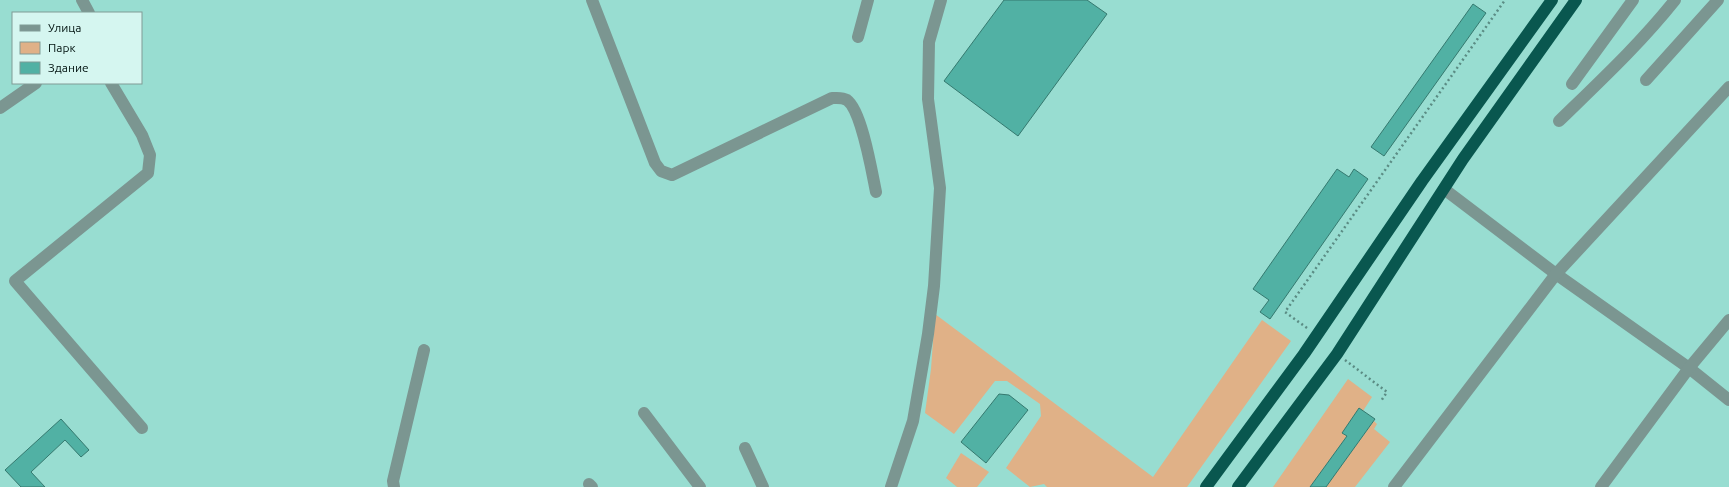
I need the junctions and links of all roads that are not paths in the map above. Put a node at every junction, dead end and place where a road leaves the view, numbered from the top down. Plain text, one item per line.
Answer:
1 (82, 0) edge
2 (592, 0) edge
3 (868, 0) edge
4 (941, 0) edge
5 (1552, 0) edge
6 (1576, 0) edge
7 (1633, 0) edge
8 (1675, 0) edge
9 (1718, 0) edge
10 (88, 12) edge
11 (858, 37) dead end
12 (1646, 80) dead end
13 (35, 84) edge
14 (112, 84) edge
15 (1572, 84) dead end
16 (1729, 87) edge
17 (0, 108) edge
18 (1559, 121) dead end
19 (1444, 189) junction
20 (876, 192) dead end
21 (1556, 274) junction
22 (1729, 320) edge
23 (424, 350) dead end
24 (1689, 368) junction
25 (1729, 400) edge
26 (644, 412) dead end
27 (142, 428) dead end
28 (745, 448) dead end
29 (394, 487) edge
30 (700, 487) edge
31 (764, 487) edge
32 (891, 487) edge
33 (1206, 487) edge
34 (1238, 487) edge
35 (1394, 487) edge
36 (1600, 487) edge

1 - 10 street
2 - 20 street
3 - 11 street
4 - 32 street
5 - 33 highway
6 - 19 highway
7 - 15 street
8 - 18 street
9 - 12 street
13 - 17 street
14 - 27 street
16 - 21 street
19 - 21 street
19 - 34 highway
21 - 24 street
21 - 35 street
22 - 24 street
23 - 29 street
24 - 25 street
24 - 36 street
26 - 30 street
28 - 31 street

